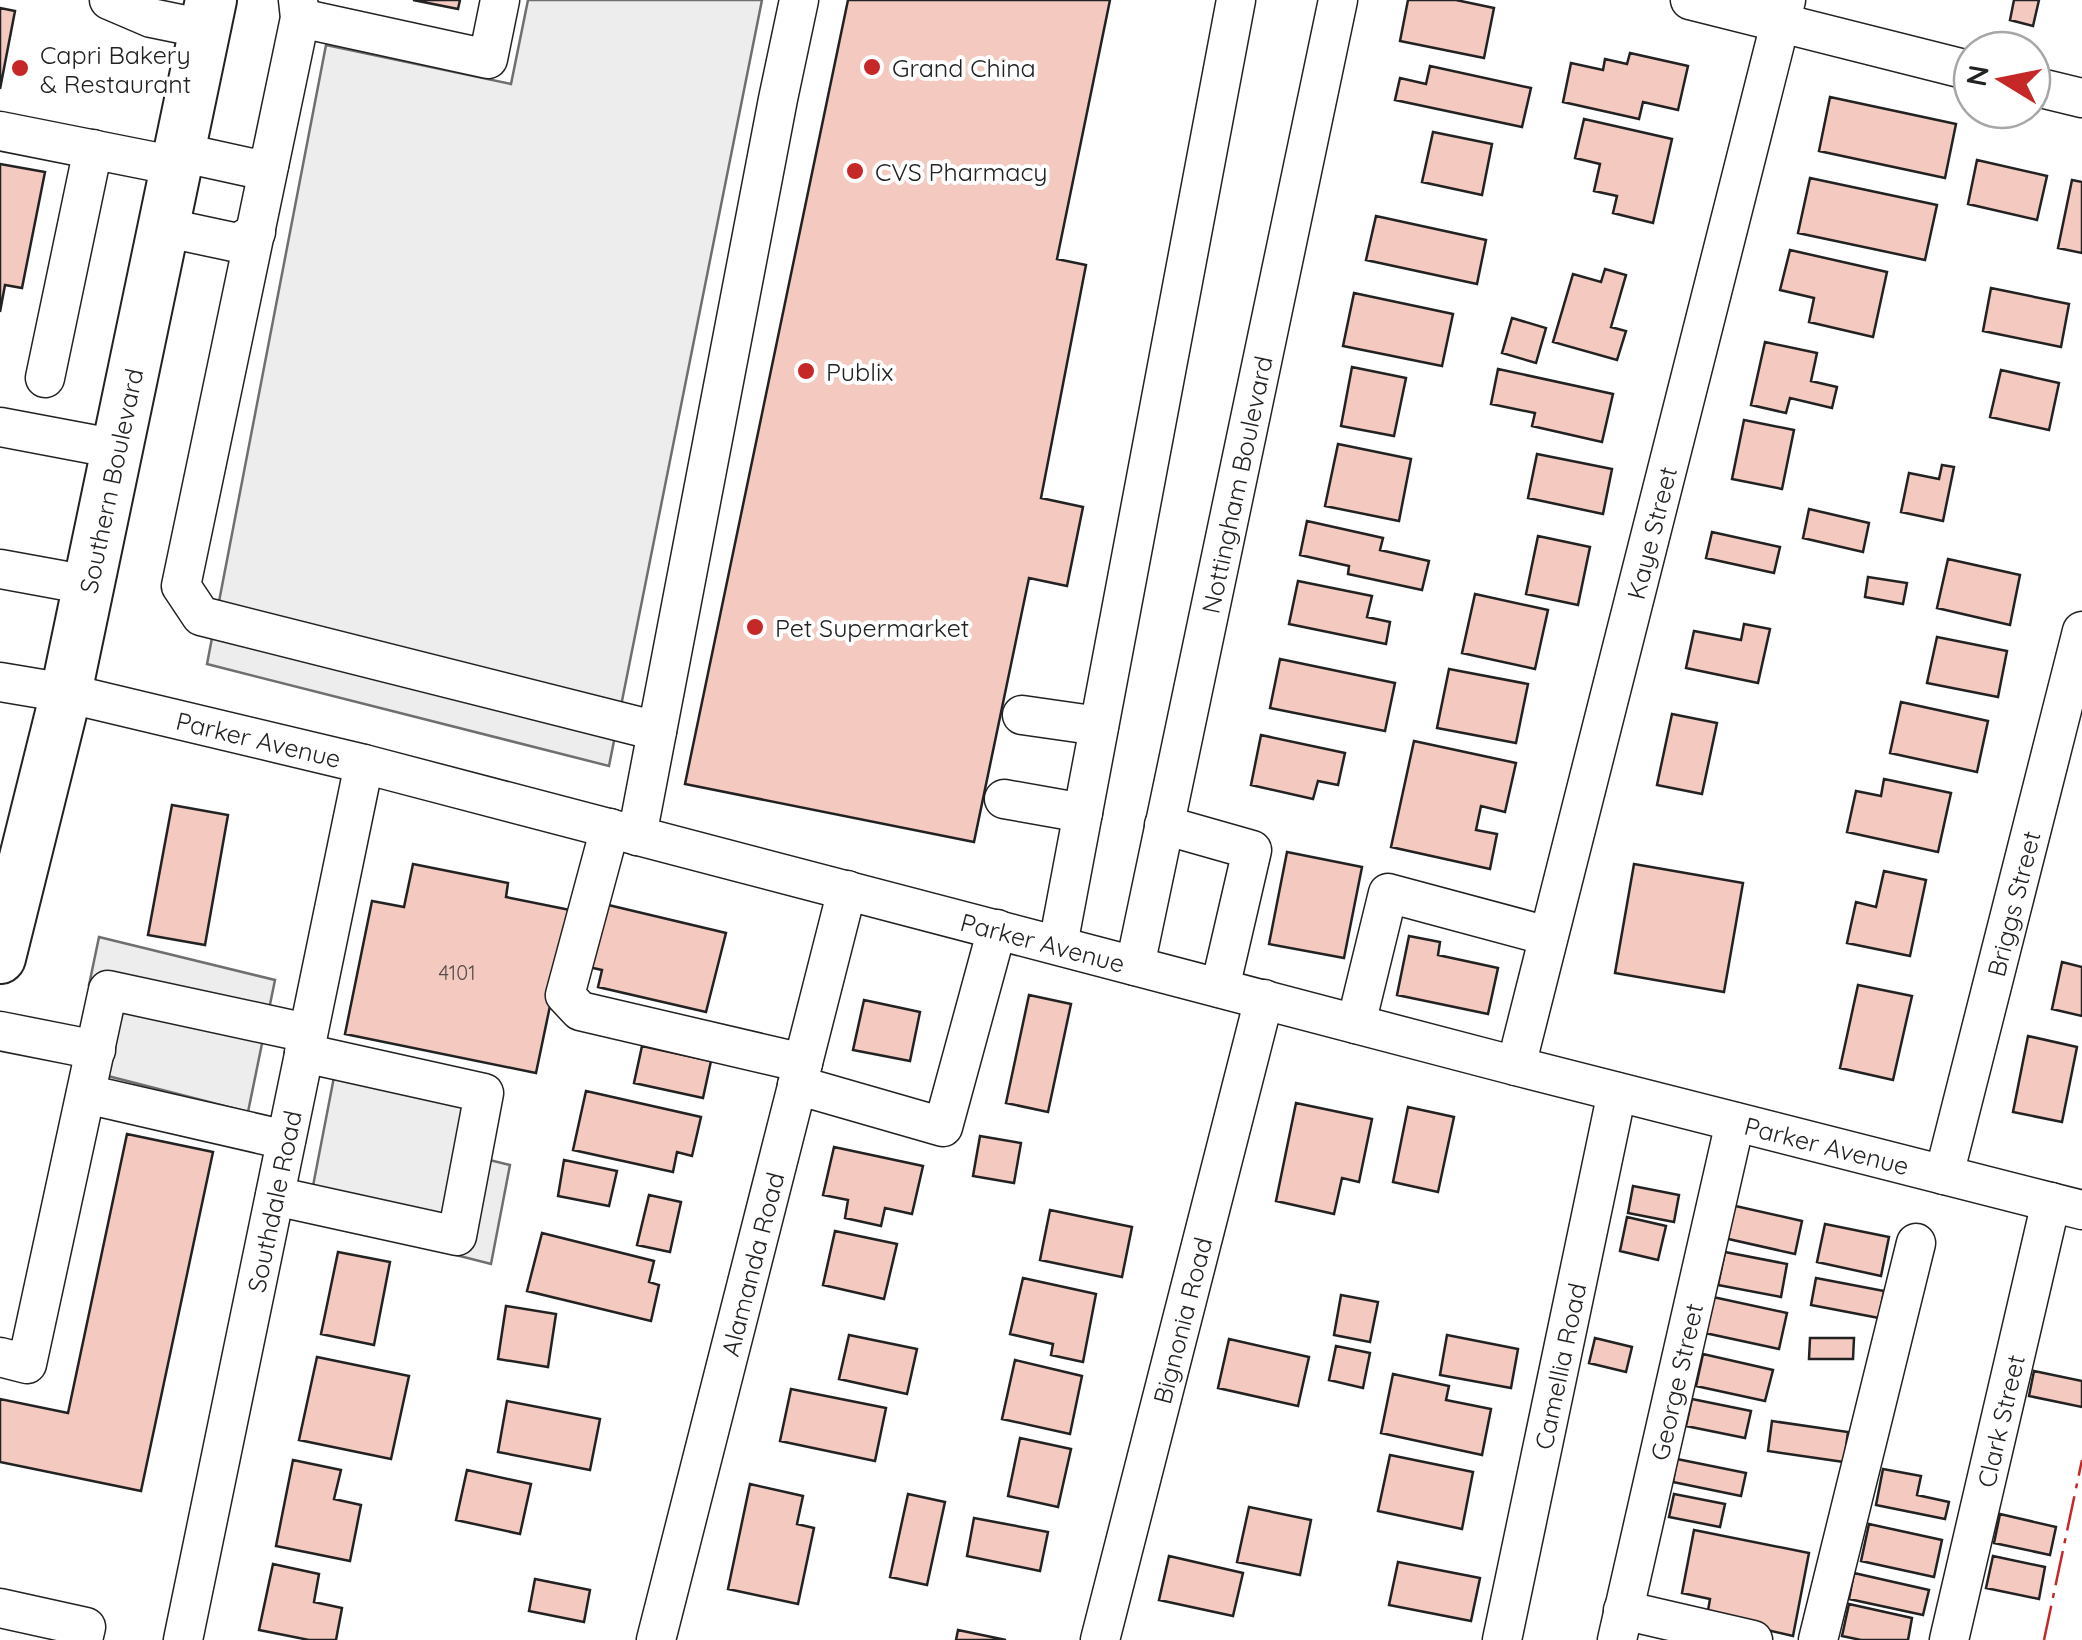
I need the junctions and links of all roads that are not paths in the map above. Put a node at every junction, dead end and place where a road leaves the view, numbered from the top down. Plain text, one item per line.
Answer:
1 (109, 0) edge
2 (500, 0) edge
3 (800, 0) edge
4 (1236, 0) edge
5 (1338, 0) edge
6 (1690, 0) edge
7 (299, 9) edge
8 (1783, 11) edge
9 (208, 14) edge
10 (1952, 65) edge
11 (2052, 91) edge
12 (2082, 98) edge
13 (0, 131) edge
14 (93, 149) junction
15 (178, 159) junction
16 (269, 165) junction
17 (164, 227) junction
18 (256, 232) junction
19 (45, 378) dead end
20 (0, 426) edge
21 (117, 449) junction
22 (0, 569) edge
23 (88, 585) junction
24 (2082, 630) edge
25 (0, 682) edge
26 (66, 694) junction
27 (1022, 716) dead end
28 (1099, 726) junction
29 (657, 731) junction
30 (364, 764) junction
31 (1004, 799) dead end
32 (1083, 813) junction
33 (1164, 825) junction
34 (623, 832) junction
35 (13, 850) edge
36 (847, 890) junction
37 (997, 930) junction
38 (1548, 936) junction
39 (1058, 946) junction
40 (0, 958) edge
41 (1135, 966) junction
42 (1220, 988) junction
43 (1264, 1000) junction
44 (1356, 1024) junction
45 (0, 1031) edge
46 (306, 1043) junction
47 (96, 1050) junction
48 (1516, 1066) junction
49 (800, 1074) junction
50 (1618, 1092) junction
51 (86, 1094) junction
52 (1736, 1122) junction
53 (286, 1140) junction
54 (1944, 1175) junction
55 (275, 1196) junction
56 (2067, 1206) edge
57 (1916, 1243) dead end
58 (0, 1357) edge
59 (0, 1608) edge
60 (1620, 1625) edge
61 (83, 1640) edge
62 (183, 1640) edge
63 (656, 1640) edge
64 (1100, 1640) edge
65 (1502, 1640) edge
66 (1752, 1640) edge
67 (1818, 1640) edge
68 (1948, 1640) edge

1 - 9 street
2 - 7 street
3 - 29 street
4 - 28 street
5 - 33 street, Nottingham Boulevard
6 - 8 street
7 - 16 street
8 - 10 street
8 - 38 street, Kaye Street
9 - 15 main road, Southern Boulevard
11 - 12 street
13 - 14 street
14 - 15 street
14 - 19 street
15 - 16 street
15 - 17 main road, Southern Boulevard
16 - 18 street
17 - 18 street
17 - 21 main road, Southern Boulevard
18 - 29 street
20 - 21 street
21 - 23 main road, Southern Boulevard
22 - 23 street
23 - 26 main road, Southern Boulevard
24 - 54 street, Briggs Street
25 - 26 street, Parker Avenue
26 - 30 street, Parker Avenue
26 - 35 main road, Southern Boulevard
27 - 28 street
28 - 32 street
29 - 34 street
30 - 34 street, Parker Avenue
30 - 46 street, Southdale Road
31 - 32 street
32 - 39 street
33 - 41 street, Nottingham Boulevard
33 - 42 street
34 - 36 street, Parker Avenue
34 - 49 street
35 - 40 main road, Southern Boulevard
36 - 37 street, Parker Avenue
36 - 49 street, Alamanda Road
37 - 39 street, Parker Avenue
37 - 49 street
38 - 44 street
38 - 48 street, Kaye Street
39 - 41 street, Parker Avenue
41 - 42 street, Parker Avenue
42 - 43 street, Parker Avenue
43 - 44 street, Parker Avenue
43 - 64 street, Bignonia Road
44 - 48 street, Parker Avenue
45 - 47 street
46 - 47 street
46 - 53 street, Southdale Road
46 - 55 street
47 - 51 street
48 - 50 street, Parker Avenue
49 - 63 street, Alamanda Road
50 - 52 street, Parker Avenue
50 - 65 street, Camellia Road
51 - 53 street
51 - 58 street
52 - 54 street, Parker Avenue
52 - 60 street, George Street
53 - 55 street, Southdale Road
54 - 56 street, Parker Avenue
55 - 62 street, Southdale Road
56 - 68 street, Clark Street
57 - 67 street
59 - 61 street
60 - 66 street

